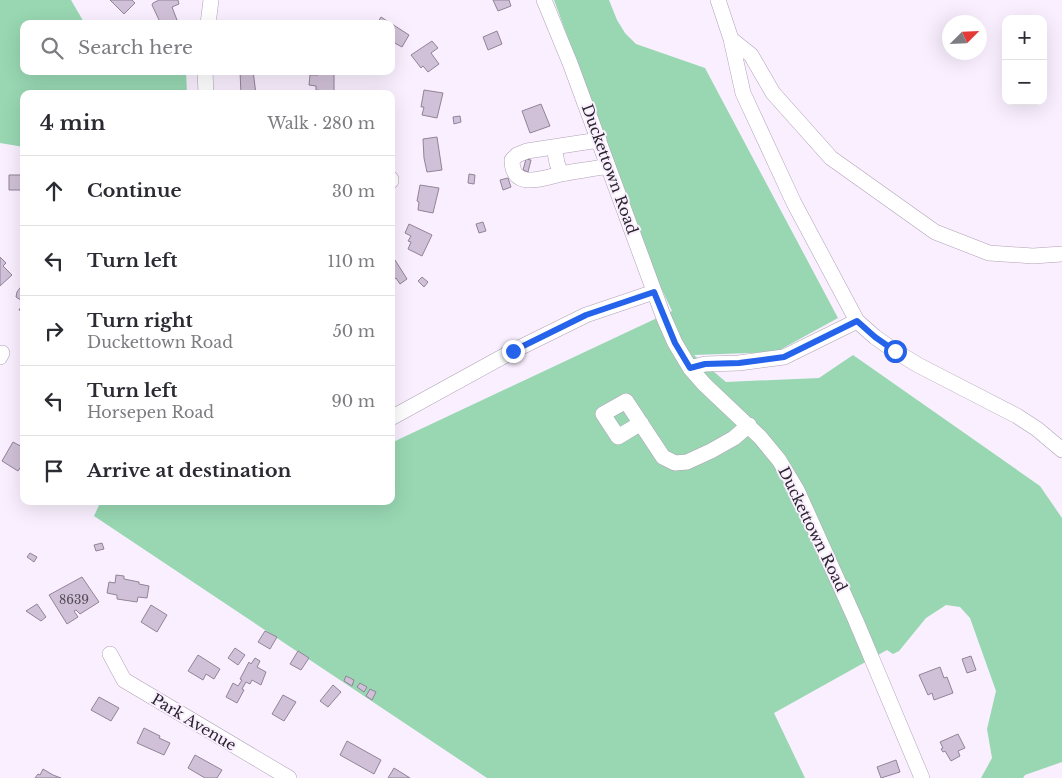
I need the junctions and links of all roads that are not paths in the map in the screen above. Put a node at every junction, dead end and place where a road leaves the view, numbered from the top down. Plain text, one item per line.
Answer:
1 (210, 0) edge
2 (544, 0) edge
3 (718, 0) edge
4 (208, 20) edge
5 (731, 39) junction
6 (205, 75) edge
7 (206, 90) edge
8 (599, 140) junction
9 (554, 147) junction
10 (608, 166) junction
11 (562, 174) junction
12 (1062, 254) edge
13 (654, 292) junction
14 (857, 321) junction
15 (690, 368) junction
16 (395, 416) edge
17 (641, 423) dead end
18 (749, 425) junction
19 (1062, 450) edge
20 (110, 654) dead end
21 (289, 778) edge
22 (922, 778) edge

1 - 4 street
2 - 8 street, Duckettown Road
3 - 5 street
5 - 12 street
5 - 14 street
6 - 7 street
8 - 9 street
8 - 10 street, Duckettown Road
9 - 11 street
9 - 11 street
10 - 11 street
10 - 13 street, Duckettown Road
13 - 15 street, Duckettown Road
13 - 16 street
14 - 15 street
14 - 19 street
15 - 18 street, Duckettown Road
17 - 18 street
18 - 22 street, Duckettown Road
20 - 21 street, Park Avenue

